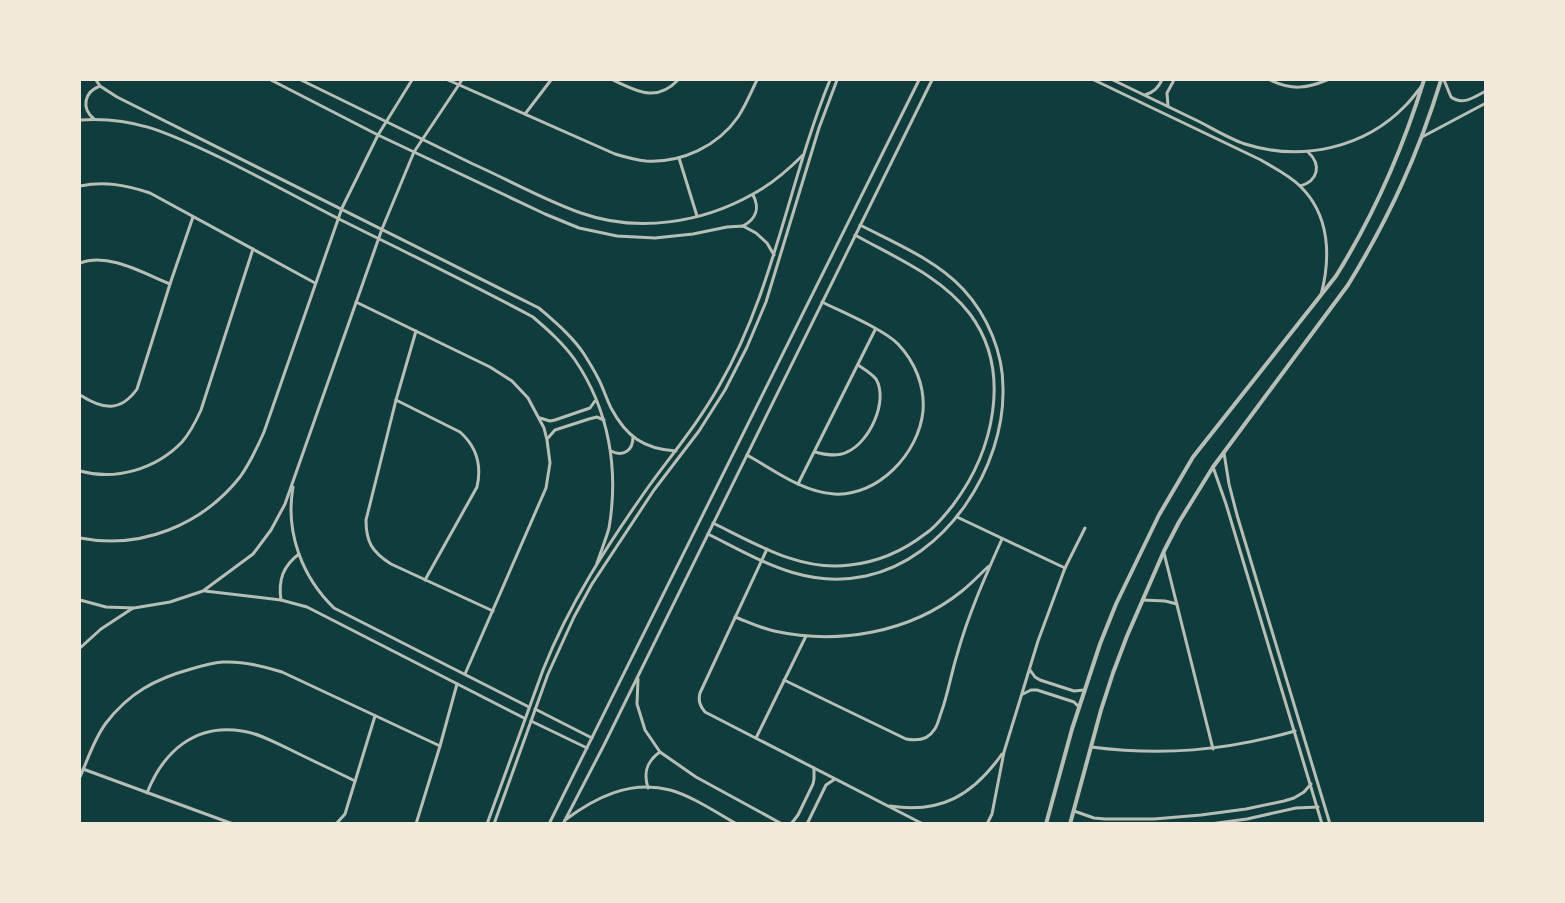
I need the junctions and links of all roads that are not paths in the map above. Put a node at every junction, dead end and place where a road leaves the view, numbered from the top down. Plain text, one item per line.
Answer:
1 (96, 80) edge
2 (271, 80) edge
3 (301, 80) edge
4 (412, 80) edge
5 (448, 80) edge
6 (462, 80) edge
7 (551, 80) edge
8 (613, 80) edge
9 (678, 80) edge
10 (757, 80) edge
11 (830, 80) edge
12 (837, 80) edge
13 (919, 80) edge
14 (932, 80) edge
15 (1094, 80) edge
16 (1113, 80) edge
17 (1162, 80) edge
18 (1174, 80) edge
19 (1270, 80) edge
20 (1327, 80) edge
21 (1424, 80) edge
22 (1442, 80) edge
23 (459, 84) junction
24 (100, 86) junction
25 (1422, 86) junction
26 (1485, 91) edge
27 (1145, 95) junction
28 (1485, 103) edge
29 (1168, 106) junction
30 (525, 114) junction
31 (94, 119) junction
32 (80, 120) edge
33 (385, 122) junction
34 (378, 135) junction
35 (1422, 137) junction
36 (421, 139) junction
37 (414, 152) junction
38 (1308, 152) junction
39 (804, 153) junction
40 (679, 158) junction
41 (80, 186) edge
42 (1300, 186) junction
43 (753, 195) junction
44 (342, 208) junction
45 (193, 217) junction
46 (697, 217) junction
47 (338, 219) junction
48 (860, 225) junction
49 (743, 226) junction
50 (382, 229) junction
51 (855, 235) junction
52 (379, 239) junction
53 (253, 249) junction
54 (774, 255) junction
55 (80, 263) edge
56 (315, 283) junction
57 (170, 284) junction
58 (1320, 297) junction
59 (356, 302) junction
60 (822, 302) junction
61 (875, 329) junction
62 (416, 331) junction
63 (858, 365) junction
64 (80, 395) edge
65 (596, 399) junction
66 (396, 400) junction
67 (540, 418) junction
68 (604, 420) junction
69 (633, 437) junction
70 (547, 440) junction
71 (611, 451) junction
72 (676, 451) junction
73 (814, 452) junction
74 (1224, 452) junction
75 (747, 454) junction
76 (1214, 467) junction
77 (80, 471) edge
78 (295, 475) junction
79 (798, 484) junction
80 (957, 517) junction
81 (713, 523) junction
82 (1085, 528) dead end
83 (708, 534) junction
84 (80, 538) edge
85 (1002, 539) junction
86 (767, 549) junction
87 (1164, 551) junction
88 (299, 554) junction
89 (760, 561) junction
90 (991, 564) junction
91 (595, 568) junction
92 (1065, 568) junction
93 (426, 580) junction
94 (203, 591) junction
95 (80, 600) edge
96 (281, 600) junction
97 (1142, 600) junction
98 (1177, 604) junction
99 (134, 608) junction
100 (493, 611) junction
101 (735, 617) junction
102 (806, 636) junction
103 (80, 648) edge
104 (1030, 668) junction
105 (543, 670) junction
106 (465, 674) junction
107 (548, 674) junction
108 (638, 677) junction
109 (784, 680) junction
110 (457, 684) junction
111 (1084, 690) junction
112 (1021, 695) junction
113 (529, 706) junction
114 (1079, 707) junction
115 (535, 710) junction
116 (375, 715) junction
117 (525, 718) junction
118 (531, 721) junction
119 (1295, 731) junction
120 (592, 738) junction
121 (756, 738) junction
122 (517, 740) junction
123 (523, 742) junction
124 (440, 746) junction
125 (1090, 747) junction
126 (587, 748) junction
127 (1213, 749) junction
128 (660, 752) junction
129 (1004, 752) junction
130 (814, 768) junction
131 (83, 770) junction
132 (80, 777) edge
133 (835, 779) junction
134 (355, 781) junction
135 (1311, 784) junction
136 (648, 788) junction
137 (147, 793) junction
138 (886, 805) junction
139 (1318, 807) junction
140 (1074, 811) junction
141 (1247, 819) junction
142 (563, 822) edge
143 (233, 824) edge
144 (336, 824) edge
145 (416, 824) edge
146 (487, 824) edge
147 (494, 824) edge
148 (549, 824) edge
149 (737, 824) edge
150 (782, 824) edge
151 (791, 824) edge
152 (807, 824) edge
153 (923, 824) edge
154 (987, 824) edge
155 (1046, 824) edge
156 (1070, 824) edge
157 (1210, 824) edge
158 (1248, 824) edge
159 (1322, 824) edge
160 (1330, 824) edge

1 - 24 street
2 - 34 street
3 - 33 street
4 - 33 street
5 - 23 street
6 - 23 street
7 - 30 street
8 - 9 street
10 - 40 street
11 - 39 street
12 - 107 street
13 - 120 street
14 - 48 street
15 - 42 street
16 - 27 street
17 - 27 street
18 - 29 street
19 - 20 street
21 - 25 street
22 - 26 street
22 - 35 street
23 - 30 street
23 - 36 street
24 - 31 street
24 - 44 street
25 - 38 street
25 - 58 street
27 - 29 street
28 - 35 street
29 - 38 street
30 - 40 street
31 - 32 street
31 - 47 street
33 - 34 street
33 - 36 street
34 - 37 street
34 - 44 street
35 - 74 street
36 - 37 street
36 - 46 street
37 - 49 street
37 - 50 street
38 - 42 street
39 - 43 street
39 - 54 street
40 - 46 street
41 - 45 street
42 - 58 street
43 - 46 street
43 - 49 street
44 - 47 street
44 - 50 street
45 - 53 street
45 - 57 street
47 - 52 street
47 - 56 street
48 - 51 street
48 - 80 street
49 - 54 street
50 - 52 street
50 - 69 street
51 - 60 street
51 - 86 street
52 - 59 street
52 - 65 street
53 - 56 street
53 - 77 street
54 - 72 street
55 - 57 street
56 - 84 street
57 - 64 street
58 - 111 street
59 - 62 street
59 - 78 street
60 - 61 street
60 - 75 street
61 - 63 street
61 - 79 street
62 - 66 street
62 - 67 street
63 - 73 street
63 - 73 street
65 - 67 street
65 - 68 street
66 - 93 street
66 - 93 street
67 - 70 street
68 - 70 street
68 - 71 street
69 - 71 street
69 - 72 street
70 - 100 street
71 - 91 street
72 - 91 street
73 - 79 street
74 - 76 street
74 - 160 street
75 - 79 street
75 - 81 street
76 - 87 street
76 - 119 street
78 - 88 street
78 - 94 street
80 - 85 street
80 - 89 street
81 - 83 street
81 - 86 street
82 - 92 street
83 - 89 street
83 - 108 street
85 - 90 street
85 - 92 street
86 - 89 street
87 - 97 street
87 - 98 street
88 - 96 street
88 - 106 street
89 - 101 street
90 - 102 street
90 - 109 street
91 - 105 street
92 - 104 street
93 - 100 street
94 - 96 street
94 - 99 street
95 - 99 street
96 - 110 street
97 - 98 street
97 - 125 street
98 - 127 street
99 - 103 street
100 - 106 street
101 - 102 street
101 - 121 street
102 - 109 street
104 - 111 street
104 - 112 street
105 - 107 street
105 - 113 street
106 - 113 street
107 - 115 street
108 - 128 street
108 - 142 street
109 - 121 street
110 - 117 street
110 - 124 street
111 - 114 street
112 - 114 street
112 - 129 street
113 - 117 street
114 - 155 street
115 - 118 street
115 - 120 street
116 - 124 street
116 - 131 street
116 - 134 street
117 - 122 street
118 - 123 street
118 - 126 street
119 - 127 street
119 - 135 street
120 - 126 street
121 - 130 street
122 - 123 street
122 - 146 street
123 - 147 street
124 - 145 street
125 - 127 street
125 - 140 street
126 - 148 street
128 - 136 street
128 - 150 street
129 - 138 street
129 - 154 street
130 - 133 street
130 - 151 street
131 - 132 street
131 - 137 street
133 - 138 street
133 - 152 street
134 - 137 street
134 - 144 street
135 - 139 street
135 - 140 street
136 - 142 street
136 - 149 street
137 - 143 street
138 - 153 street
139 - 141 street
139 - 159 street
140 - 156 street
141 - 157 street
141 - 158 street

